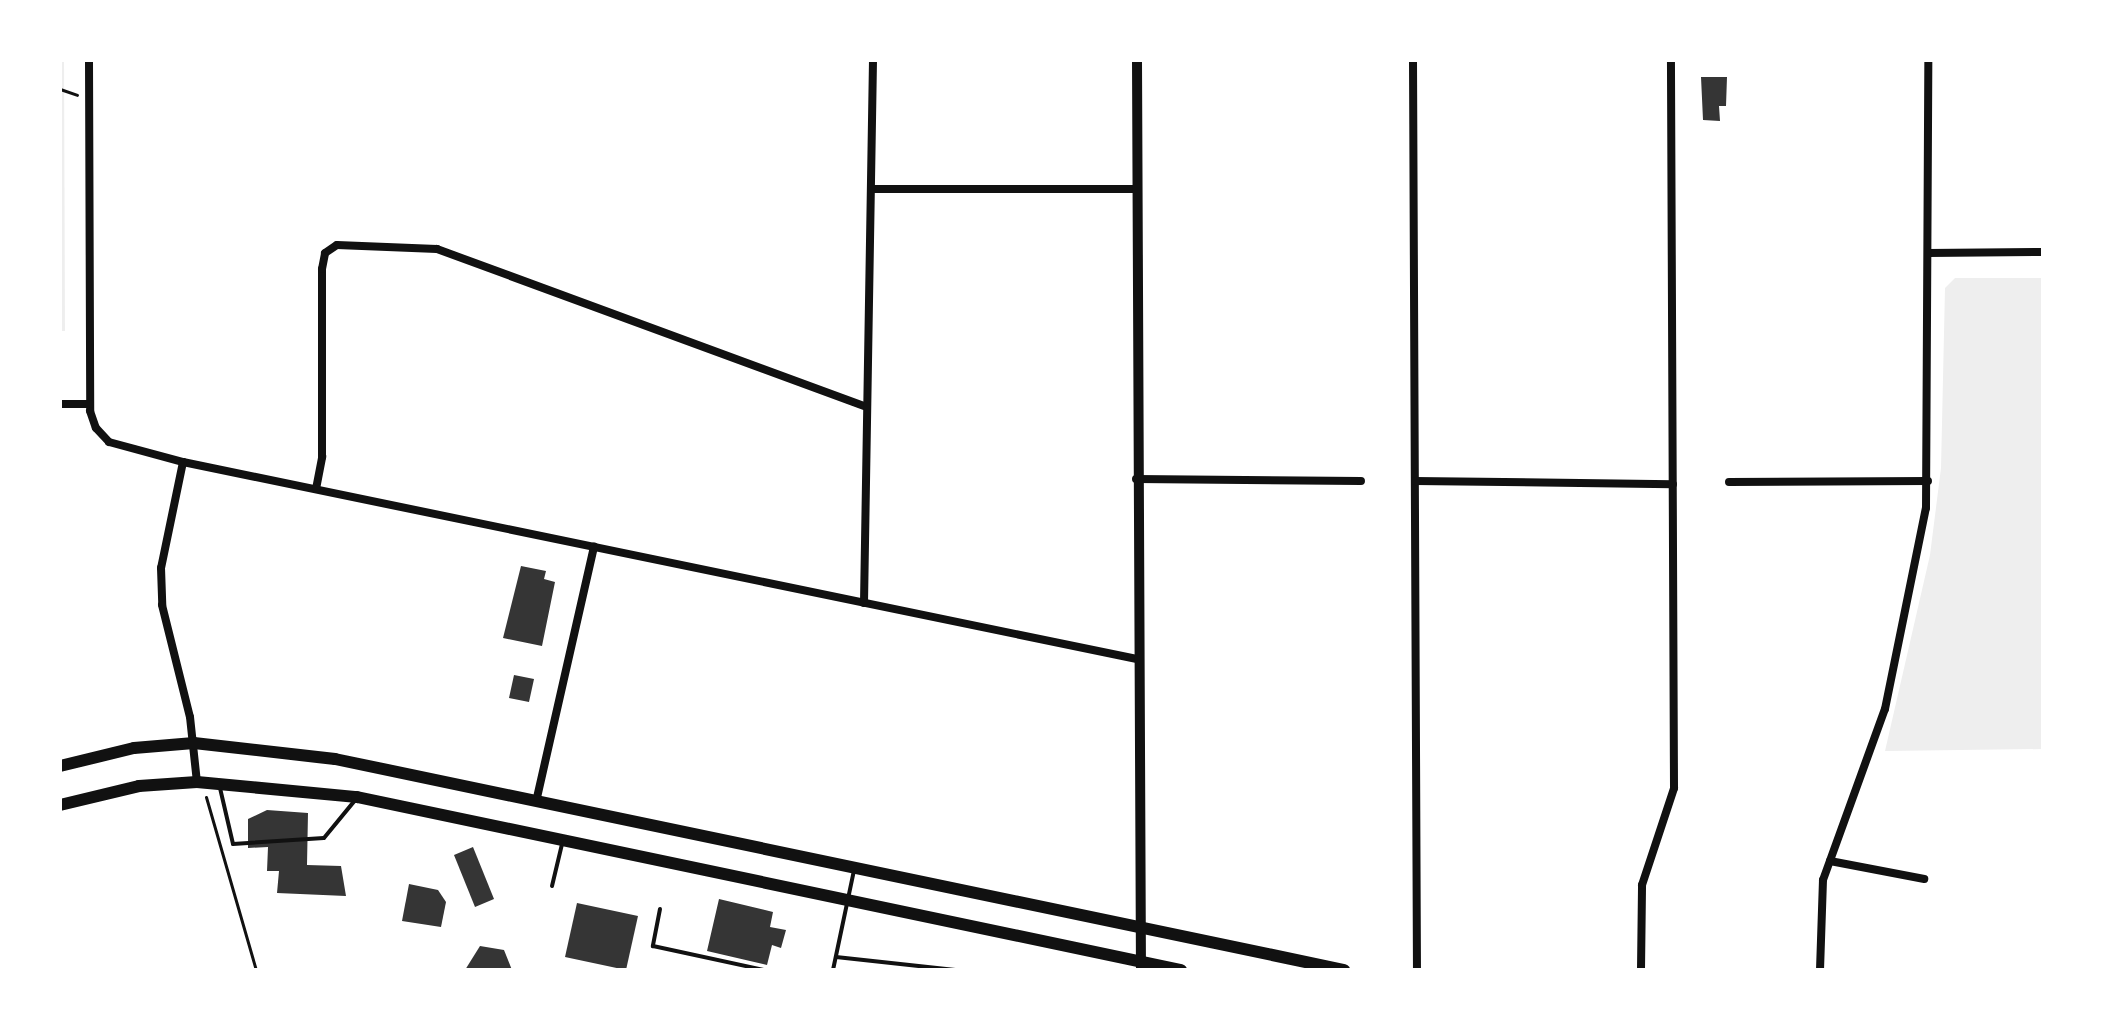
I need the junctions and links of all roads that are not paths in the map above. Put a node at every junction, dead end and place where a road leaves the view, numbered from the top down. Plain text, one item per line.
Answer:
1 (89, 60) edge
2 (873, 60) edge
3 (1137, 60) edge
4 (1413, 60) edge
5 (1671, 60) edge
6 (1928, 60) edge
7 (872, 189) junction
8 (1137, 189) junction
9 (2043, 252) edge
10 (1928, 253) junction
11 (60, 404) edge
12 (90, 404) junction
13 (864, 406) junction
14 (183, 462) junction
15 (1136, 479) junction
16 (1361, 481) dead end
17 (1415, 481) junction
18 (1928, 481) junction
19 (1729, 482) dead end
20 (1673, 484) junction
21 (316, 489) junction
22 (594, 547) junction
23 (864, 603) junction
24 (1137, 659) junction
25 (194, 743) junction
26 (60, 766) edge
27 (197, 782) junction
28 (219, 783) junction
29 (357, 797) junction
30 (536, 802) junction
31 (60, 805) edge
32 (563, 842) junction
33 (1830, 861) junction
34 (855, 867) junction
35 (1924, 879) dead end
36 (552, 886) dead end
37 (848, 902) junction
38 (660, 909) dead end
39 (1141, 925) junction
40 (836, 957) junction
41 (1141, 966) edge
42 (764, 970) edge
43 (833, 970) edge
44 (955, 970) edge
45 (1181, 970) edge
46 (1344, 970) edge
47 (1417, 970) edge
48 (1641, 970) edge
49 (1820, 970) edge

1 - 12 street
2 - 7 street
3 - 8 street
4 - 17 street
5 - 20 street
6 - 10 street
7 - 8 street
7 - 13 street
8 - 15 street
9 - 10 street
10 - 18 street
11 - 12 street
12 - 14 street
13 - 21 street
13 - 23 street
14 - 21 street
14 - 25 street
15 - 16 street
15 - 24 street
17 - 20 street
17 - 47 street
18 - 19 street
18 - 33 street
20 - 48 street
21 - 22 street
22 - 23 street
22 - 30 street
23 - 24 street
24 - 39 street
25 - 26 main road
25 - 27 street
25 - 30 main road
27 - 28 main road
27 - 31 main road
28 - 29 main road
28 - 29 lane
29 - 32 main road
30 - 34 main road
32 - 36 lane
32 - 37 main road
33 - 35 street
33 - 49 street
34 - 37 lane
34 - 39 main road
37 - 40 lane
37 - 41 main road
38 - 42 lane
39 - 41 street
39 - 46 main road
40 - 43 lane
40 - 44 lane
41 - 45 main road

